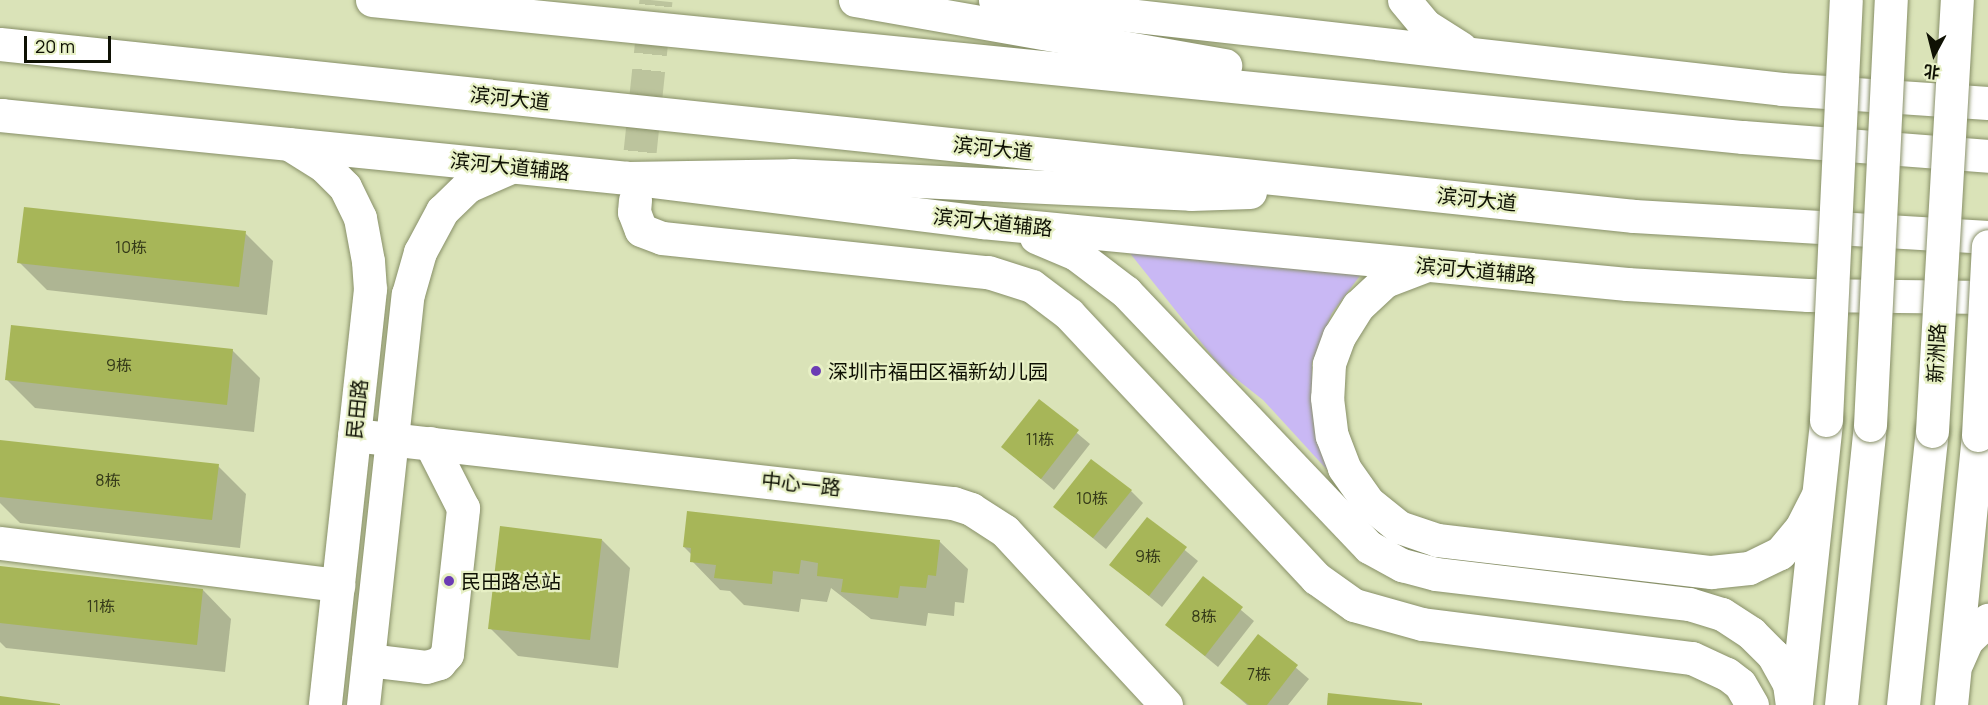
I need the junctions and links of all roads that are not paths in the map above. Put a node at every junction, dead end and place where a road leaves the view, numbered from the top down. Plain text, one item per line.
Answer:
1 (372, 0) edge
2 (855, 0) edge
3 (995, 0) edge
4 (1404, 0) edge
5 (1846, 0) edge
6 (1891, 0) edge
7 (1957, 0) edge
8 (0, 45) edge
9 (1467, 52) junction
10 (1988, 104) edge
11 (1472, 109) junction
12 (1, 115) edge
13 (289, 144) junction
14 (1988, 156) edge
15 (513, 166) junction
16 (631, 189) junction
17 (1389, 189) junction
18 (982, 222) junction
19 (1988, 237) edge
20 (1988, 246) edge
21 (1426, 265) junction
22 (1988, 297) edge
23 (354, 435) junction
24 (1978, 435) junction
25 (392, 439) junction
26 (430, 443) junction
27 (1988, 487) edge
28 (1818, 495) junction
29 (0, 543) edge
30 (338, 585) junction
31 (1988, 620) edge
32 (368, 660) junction
33 (1955, 666) junction
34 (325, 705) edge
35 (363, 705) edge
36 (1166, 705) edge
37 (1752, 705) edge
38 (1794, 705) edge
39 (1841, 705) edge
40 (1903, 705) edge
41 (1951, 705) edge

1 - 11 main road
2 - 11 main road
3 - 9 main road
4 - 9 main road
5 - 28 main road, bridge
6 - 39 main road, bridge
7 - 40 main road, 新洲路, bridge
8 - 17 main road, 滨河大道
9 - 10 main road
11 - 14 main road
12 - 13 main road, 滨河大道辅路
13 - 15 main road, 滨河大道辅路
13 - 23 main road, 民田路
15 - 16 main road, 滨河大道辅路
15 - 25 main road, 民田路
16 - 17 main road
16 - 18 main road, 滨河大道辅路
16 - 37 main road
17 - 19 main road, 滨河大道
18 - 21 main road, 滨河大道辅路
18 - 38 main road
20 - 24 main road, bridge
21 - 22 main road, 滨河大道辅路
21 - 28 main road
23 - 25 main road, 中心一路
23 - 30 main road, 民田路
24 - 27 main road
24 - 33 main road
25 - 26 main road, 中心一路
25 - 32 main road, 民田路
26 - 32 main road
26 - 36 main road, 中心一路
28 - 38 main road
29 - 30 main road
30 - 34 main road, 民田路
31 - 33 main road
32 - 35 main road, 民田路
33 - 41 main road

